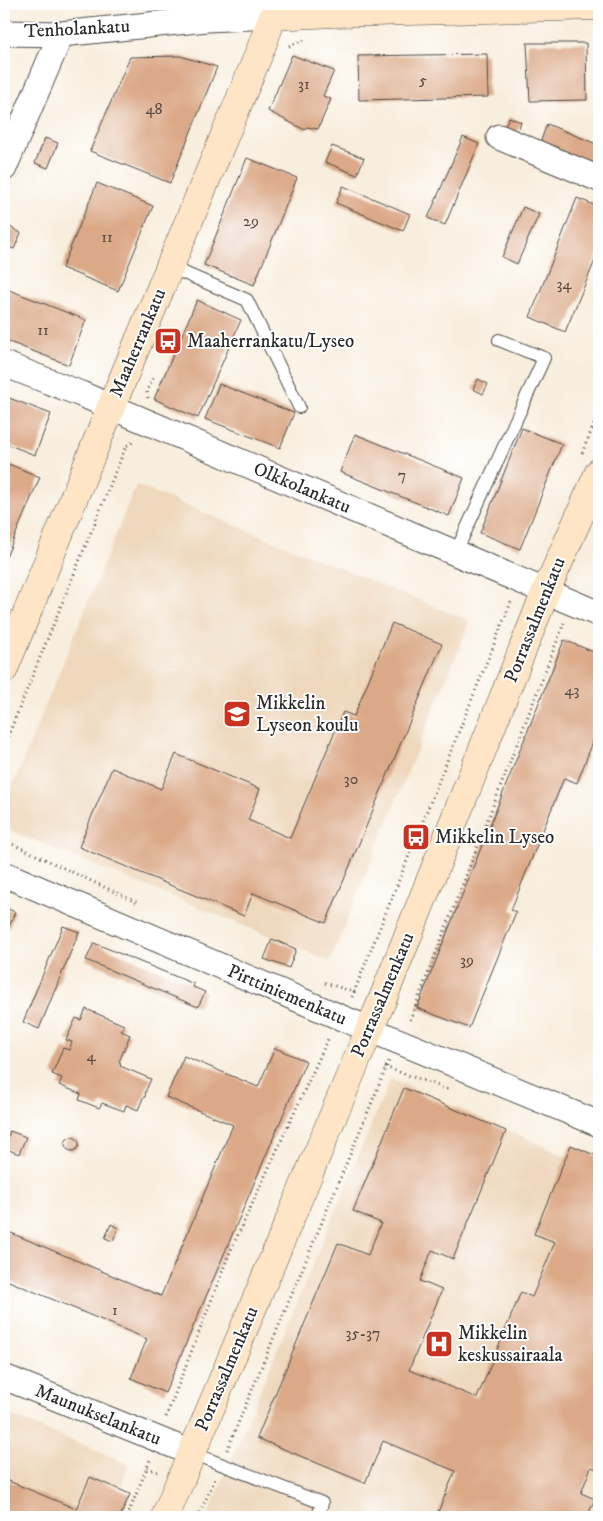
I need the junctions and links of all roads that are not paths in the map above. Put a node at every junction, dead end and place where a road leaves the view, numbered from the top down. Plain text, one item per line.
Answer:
1 (599, 6) edge
2 (276, 10) edge
3 (4, 33) edge
4 (61, 34) junction
5 (498, 138) dead end
6 (4, 168) edge
7 (599, 179) edge
8 (170, 267) junction
9 (499, 340) dead end
10 (4, 364) edge
11 (111, 407) junction
12 (299, 407) dead end
13 (599, 472) edge
14 (456, 552) junction
15 (546, 591) junction
16 (599, 614) edge
17 (4, 670) edge
18 (4, 874) edge
19 (370, 1029) junction
20 (599, 1124) edge
21 (4, 1378) edge
22 (192, 1452) junction
23 (165, 1517) edge
24 (318, 1517) edge

1 - 2 street, Tenholankatu
2 - 4 street, Tenholankatu
2 - 8 street, Maaherrankatu
3 - 4 street, Tenholankatu
4 - 6 street
5 - 7 street
8 - 11 street, Maaherrankatu
8 - 12 lane
9 - 14 lane
10 - 11 street, Olkkolankatu
11 - 14 street, Olkkolankatu
11 - 17 street, Maaherrankatu
13 - 15 street, Porrassalmenkatu
14 - 15 street, Olkkolankatu
15 - 16 street, Olkkolankatu
15 - 19 street, Porrassalmenkatu
18 - 19 street, Pirttiniemenkatu
19 - 20 street, Pirttiniemenkatu
19 - 22 street, Porrassalmenkatu
21 - 22 street, Maunukselankatu
22 - 23 street, Porrassalmenkatu
22 - 24 lane

